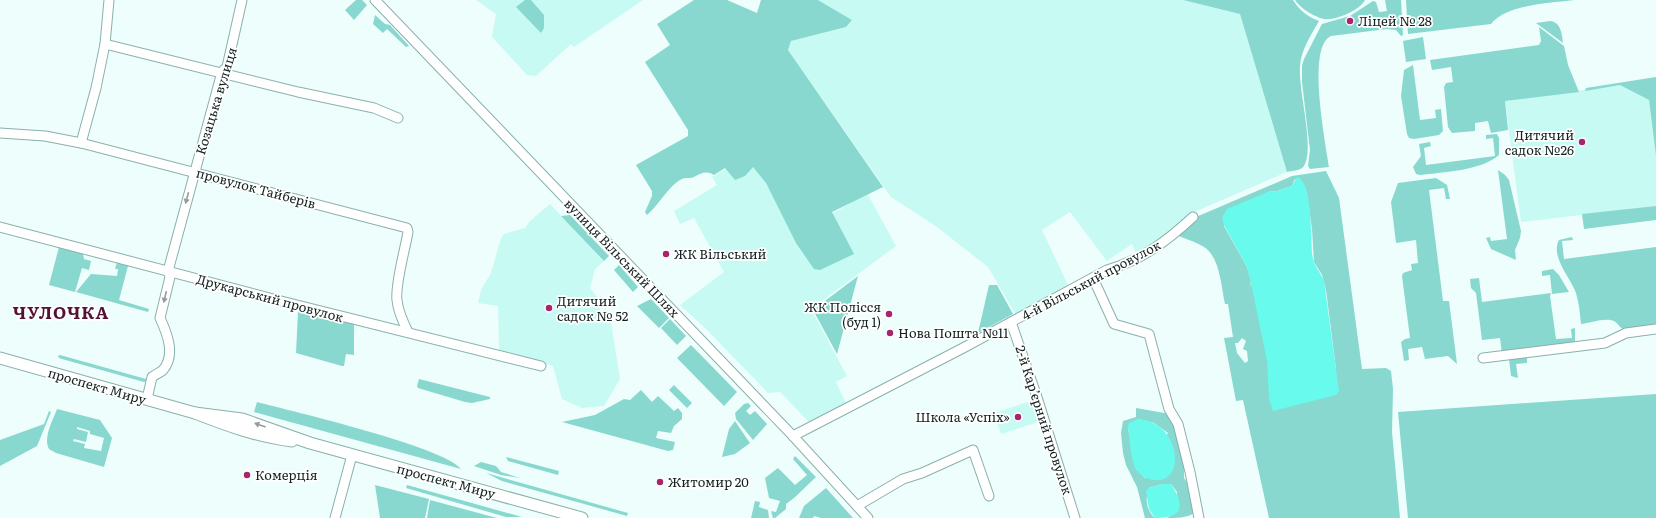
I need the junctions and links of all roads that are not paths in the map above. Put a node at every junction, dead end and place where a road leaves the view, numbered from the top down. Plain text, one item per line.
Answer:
1 (110, 0) edge
2 (242, 0) edge
3 (375, 0) edge
4 (105, 44) junction
5 (222, 72) junction
6 (398, 118) dead end
7 (0, 133) edge
8 (81, 143) junction
9 (194, 172) junction
10 (1193, 217) dead end
11 (0, 227) edge
12 (168, 271) junction
13 (1093, 278) junction
14 (1011, 322) junction
15 (1656, 329) edge
16 (408, 332) junction
17 (0, 358) edge
18 (1483, 358) dead end
19 (541, 366) dead end
20 (147, 399) junction
21 (793, 436) junction
22 (352, 455) junction
23 (989, 496) dead end
24 (857, 506) junction
25 (335, 518) edge
26 (582, 518) edge
27 (868, 518) edge
28 (1075, 518) edge
29 (1199, 518) edge

1 - 4 street
2 - 5 street, Козацька вулиця
3 - 21 street, вулиця Вільський Шлях
4 - 5 street
4 - 8 street
5 - 6 street
5 - 9 street, Козацька вулиця
7 - 8 street, провулок Тайберів
8 - 9 street, провулок Тайберів
9 -> 12 street, Козацька вулиця
9 - 16 street, провулок Тайберів
10 - 13 street, 4-й Вільський провулок
11 - 12 street, Друкарський провулок
12 - 16 street, Друкарський провулок
12 -> 20 street, Козацька вулиця
13 - 14 street, 4-й Вільський провулок
13 - 29 street
14 - 21 street, 4-й Вільський провулок
14 - 28 street, 2-й Карʼєрний провулок
15 - 18 street
16 - 19 street, Друкарський провулок
17 - 20 main road, проспект Миру
20 - 22 main road, проспект Миру
21 - 24 street, вулиця Вільський Шлях
22 - 25 street
22 - 26 main road, проспект Миру
23 - 24 street
24 - 27 street, вулиця Вільський Шлях

